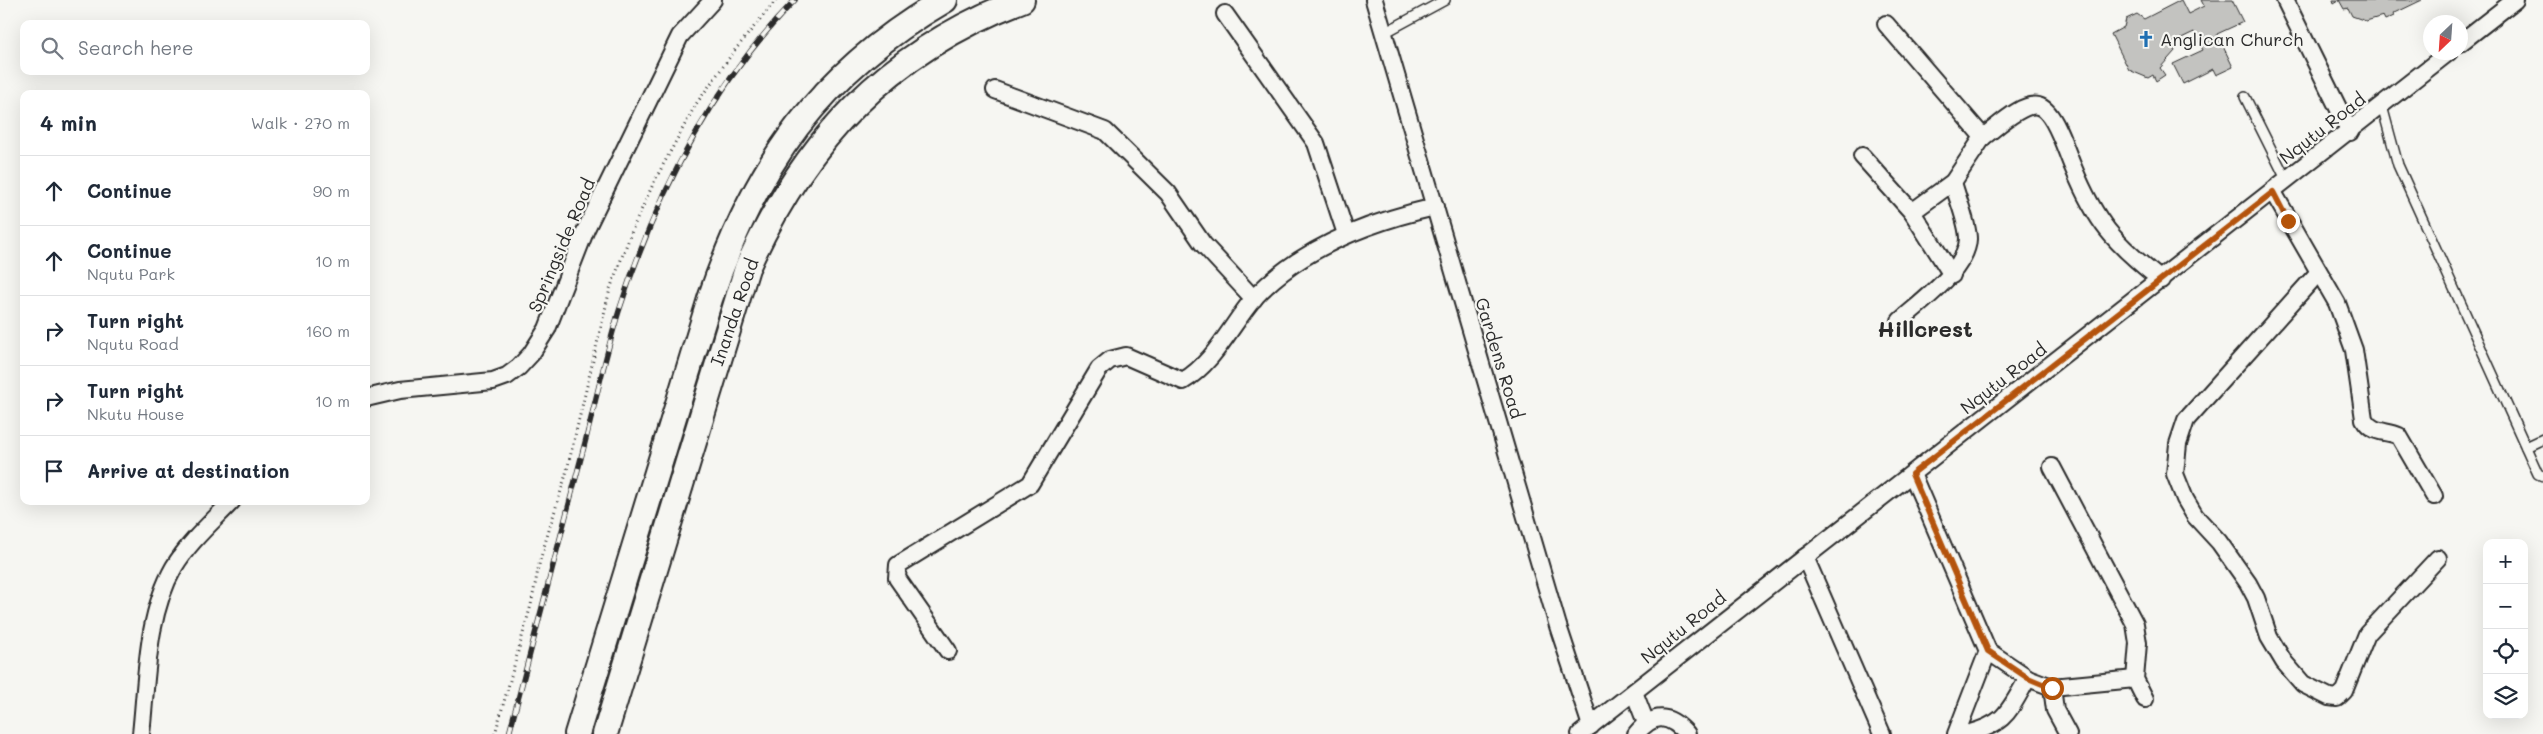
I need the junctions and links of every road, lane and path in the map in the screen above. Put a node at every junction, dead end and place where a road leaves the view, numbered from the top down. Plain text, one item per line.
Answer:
1 (713, 0) edge
2 (776, 0) edge
3 (944, 0) edge
4 (1022, 0) edge
5 (1374, 0) edge
6 (1445, 0) edge
7 (2285, 0) edge
8 (2515, 0) edge
9 (1225, 14) dead end
10 (1886, 24) dead end
11 (1384, 33) junction
12 (2468, 37) edge
13 (2439, 60) edge
14 (995, 90) dead end
15 (2245, 97) dead end
16 (2382, 106) junction
17 (2350, 132) junction
18 (1983, 137) junction
19 (1862, 156) dead end
20 (2287, 181) junction
21 (1953, 182) junction
22 (2273, 192) junction
23 (1435, 207) junction
24 (1912, 212) junction
25 (1346, 234) junction
26 (2318, 273) junction
27 (1952, 275) junction
28 (2161, 280) junction
29 (1254, 298) junction
30 (1900, 321) dead end
31 (370, 397) edge
32 (2543, 439) edge
33 (2526, 447) junction
34 (2052, 467) dead end
35 (1912, 474) junction
36 (2543, 476) edge
37 (2434, 496) dead end
38 (228, 505) edge
39 (1805, 557) junction
40 (2438, 558) dead end
41 (948, 651) dead end
42 (1988, 651) junction
43 (2028, 678) junction
44 (2136, 679) junction
45 (2052, 688) junction
46 (1634, 692) junction
47 (2145, 699) dead end
48 (1642, 723) edge
49 (1586, 730) edge
50 (141, 734) edge
51 (495, 734) edge
52 (577, 734) edge
53 (605, 734) edge
54 (1687, 734) edge
55 (1882, 734) edge
56 (1956, 734) edge
57 (1967, 734) edge
58 (2068, 734) edge

1 - 31 street, Springside Road
2 - 51 path
3 - 52 main road, Inanda Road
4 - 53 main road, Inanda Road
5 - 11 street, Gardens Road
6 - 11 lane
7 - 17 street
8 - 12 street
9 - 25 street
10 - 18 street
11 - 23 street, Gardens Road
13 - 16 street, Nqutu Road
14 - 29 street
15 - 20 lane
16 - 17 street, Nqutu Road
16 - 33 lane
17 - 20 street, Nqutu Road
18 - 21 street
18 - 28 street
19 - 24 street
20 - 22 street, Nqutu Road
21 - 24 street
21 - 27 street
22 - 26 street
22 - 28 street, Nqutu Road
23 - 25 street
23 - 49 street, Gardens Road
24 - 27 street
25 - 29 street
26 - 37 street
26 - 40 street
27 - 30 street
28 - 35 street, Nqutu Road
29 - 41 street
32 - 33 lane
33 - 36 lane
34 - 44 street
35 - 39 street, Nqutu Road
35 - 42 street
38 - 50 street
39 - 46 street, Nqutu Road
39 - 55 street
42 - 43 street
42 - 56 street
43 - 45 street
43 - 57 street
44 - 45 street
44 - 47 street
45 - 58 street
46 - 48 street
46 - 49 street, Nqutu Road
48 - 54 street

